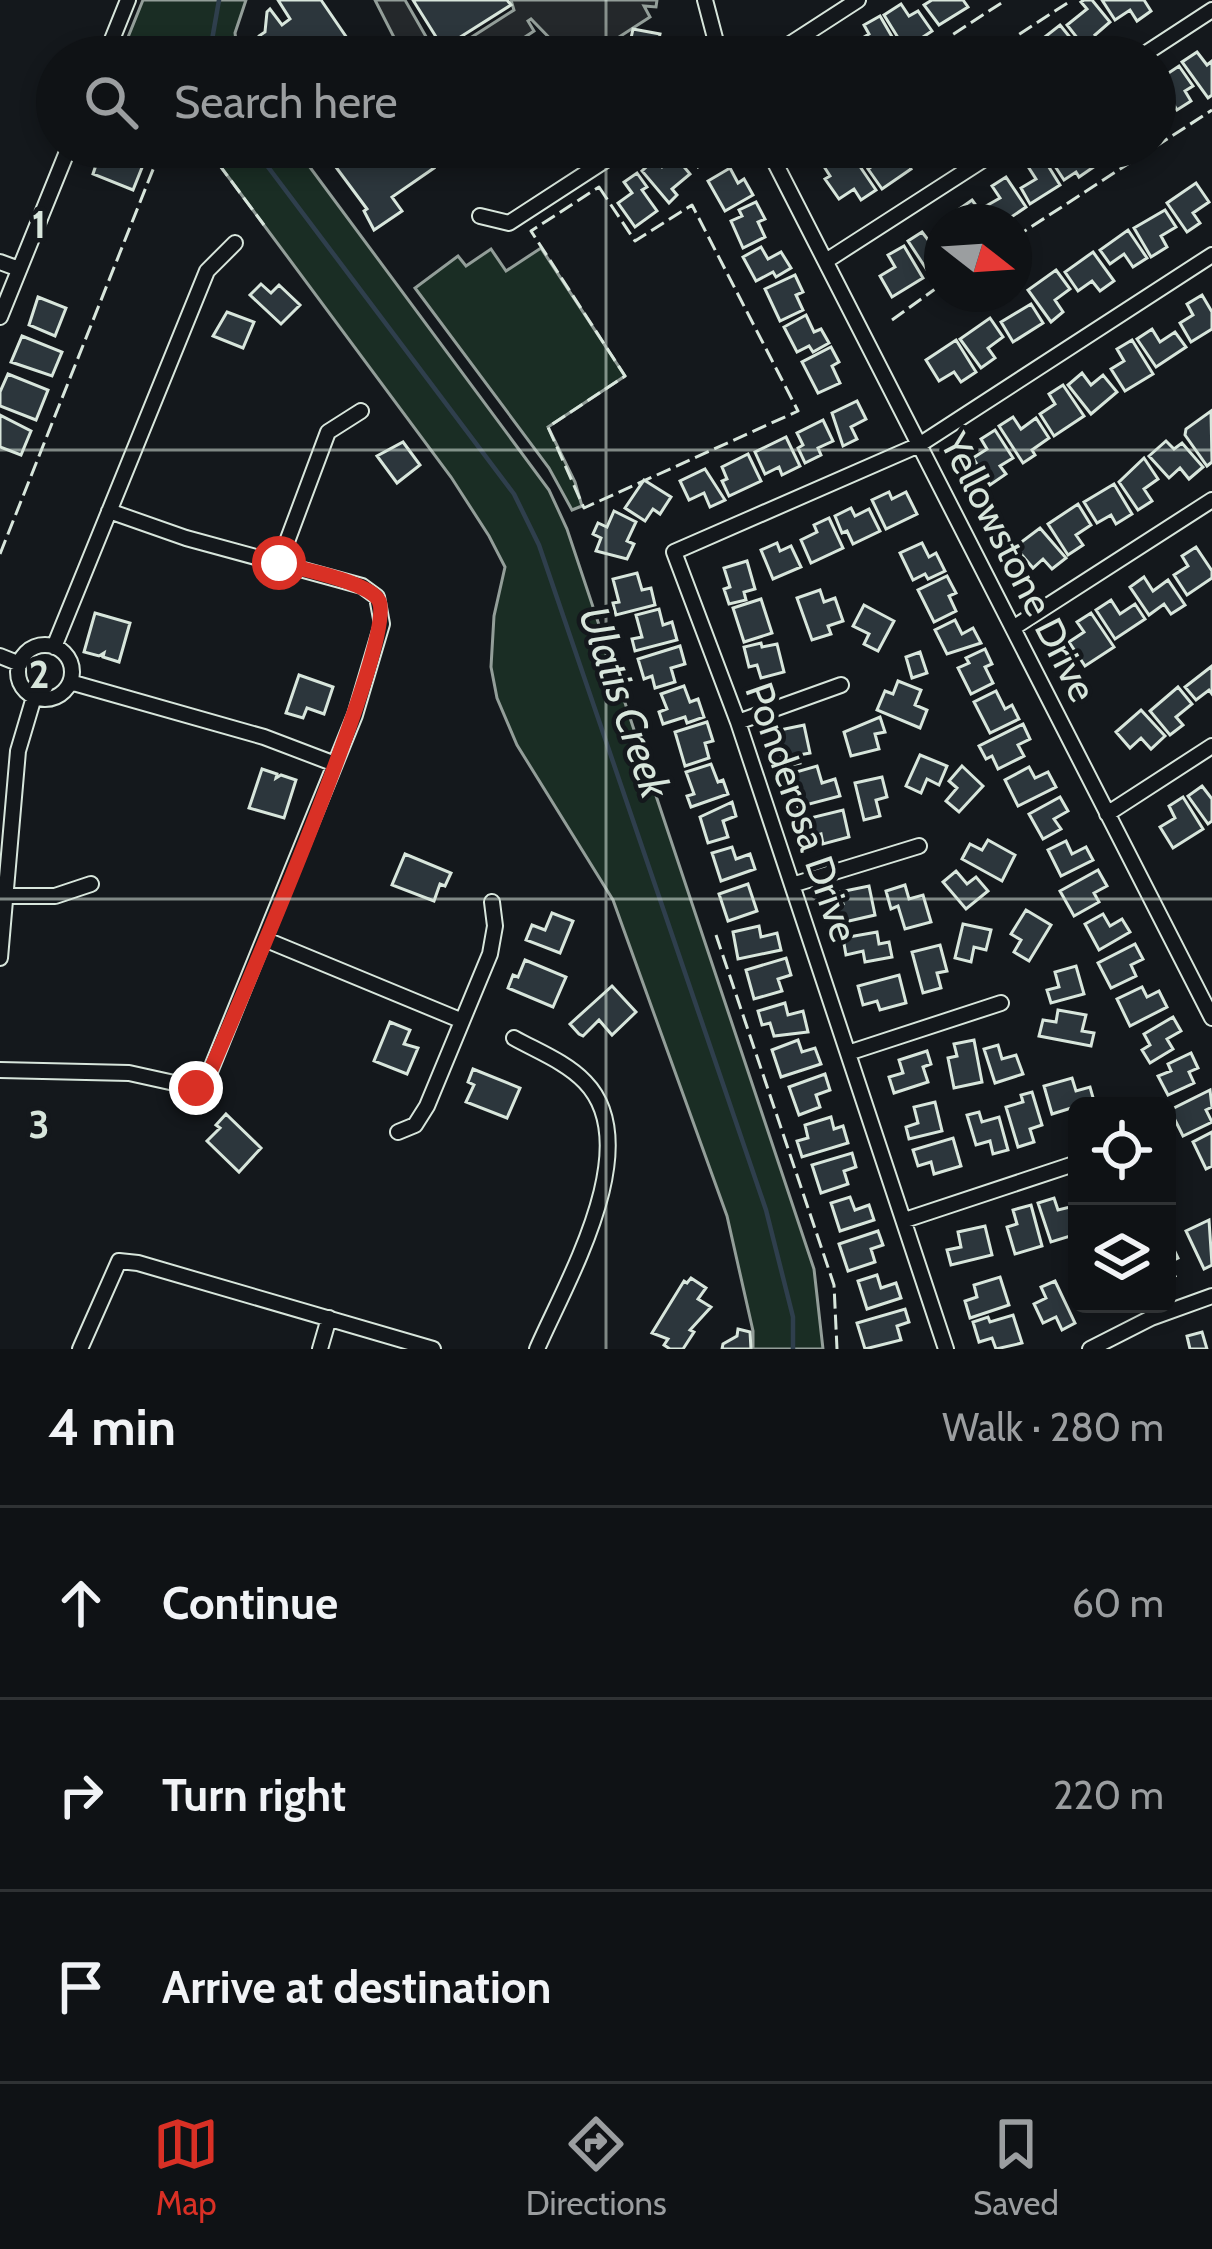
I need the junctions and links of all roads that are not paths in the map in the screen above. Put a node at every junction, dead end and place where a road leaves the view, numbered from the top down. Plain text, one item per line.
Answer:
1 (128, 0) edge
2 (705, 0) edge
3 (858, 0) edge
4 (1212, 10) edge
5 (113, 36) edge
6 (714, 36) edge
7 (802, 36) edge
8 (1172, 36) edge
9 (60, 168) edge
10 (594, 168) edge
11 (778, 168) edge
12 (971, 168) edge
13 (480, 216) dead end
14 (235, 243) dead end
15 (1212, 255) edge
16 (0, 262) edge
17 (826, 262) junction
18 (19, 269) junction
19 (0, 317) edge
20 (362, 411) dead end
21 (919, 445) junction
22 (1212, 500) edge
23 (109, 511) junction
24 (279, 563) junction
25 (1013, 628) junction
26 (54, 647) junction
27 (0, 656) edge
28 (20, 664) junction
29 (70, 682) junction
30 (841, 685) dead end
31 (34, 697) junction
32 (738, 722) junction
33 (1212, 746) edge
34 (335, 764) junction
35 (1107, 814) junction
36 (919, 846) dead end
37 (91, 884) dead end
38 (792, 885) junction
39 (7, 896) junction
40 (492, 902) dead end
41 (264, 939) junction
42 (0, 958) edge
43 (1207, 994) edge
44 (1001, 1003) dead end
45 (1212, 1018) edge
46 (460, 1020) junction
47 (514, 1038) dead end
48 (848, 1053) junction
49 (0, 1070) edge
50 (398, 1132) dead end
51 (1068, 1166) edge
52 (904, 1220) junction
53 (1212, 1296) edge
54 (328, 1318) junction
55 (80, 1349) edge
56 (320, 1349) edge
57 (433, 1349) edge
58 (537, 1349) edge
59 (946, 1349) edge
60 (1090, 1349) edge

1 - 5 street
2 - 6 street
3 - 7 street
4 - 8 street
9 - 18 street
10 - 13 street
11 - 17 street, Yellowstone Drive
12 - 17 street
14 - 23 street
15 - 21 street
16 - 18 street
17 - 21 street, Yellowstone Drive
18 - 19 street
20 - 24 street
21 - 25 street, Yellowstone Drive
21 - 32 street, Ponderosa Drive
22 - 25 street
23 - 24 street
23 - 26 street
24 - 34 street
25 - 35 street, Yellowstone Drive
26 - 28 street
26 - 29 street
27 - 28 street
28 - 31 street
29 - 31 street
29 - 34 street
30 - 32 street
31 - 39 street
32 - 38 street, Ponderosa Drive
33 - 35 street
34 - 41 street
35 - 43 street, Yellowstone Drive
36 - 38 street
37 - 39 street
38 - 48 street, Ponderosa Drive
39 - 42 street
40 - 46 street
41 - 46 street
41 - 49 street
43 - 45 street, Yellowstone Drive
44 - 48 street
46 - 50 street
47 - 58 street
48 - 52 street, Ponderosa Drive
51 - 52 street
52 - 59 street, Ponderosa Drive
53 - 60 street
54 - 55 street
54 - 56 street
54 - 57 street

